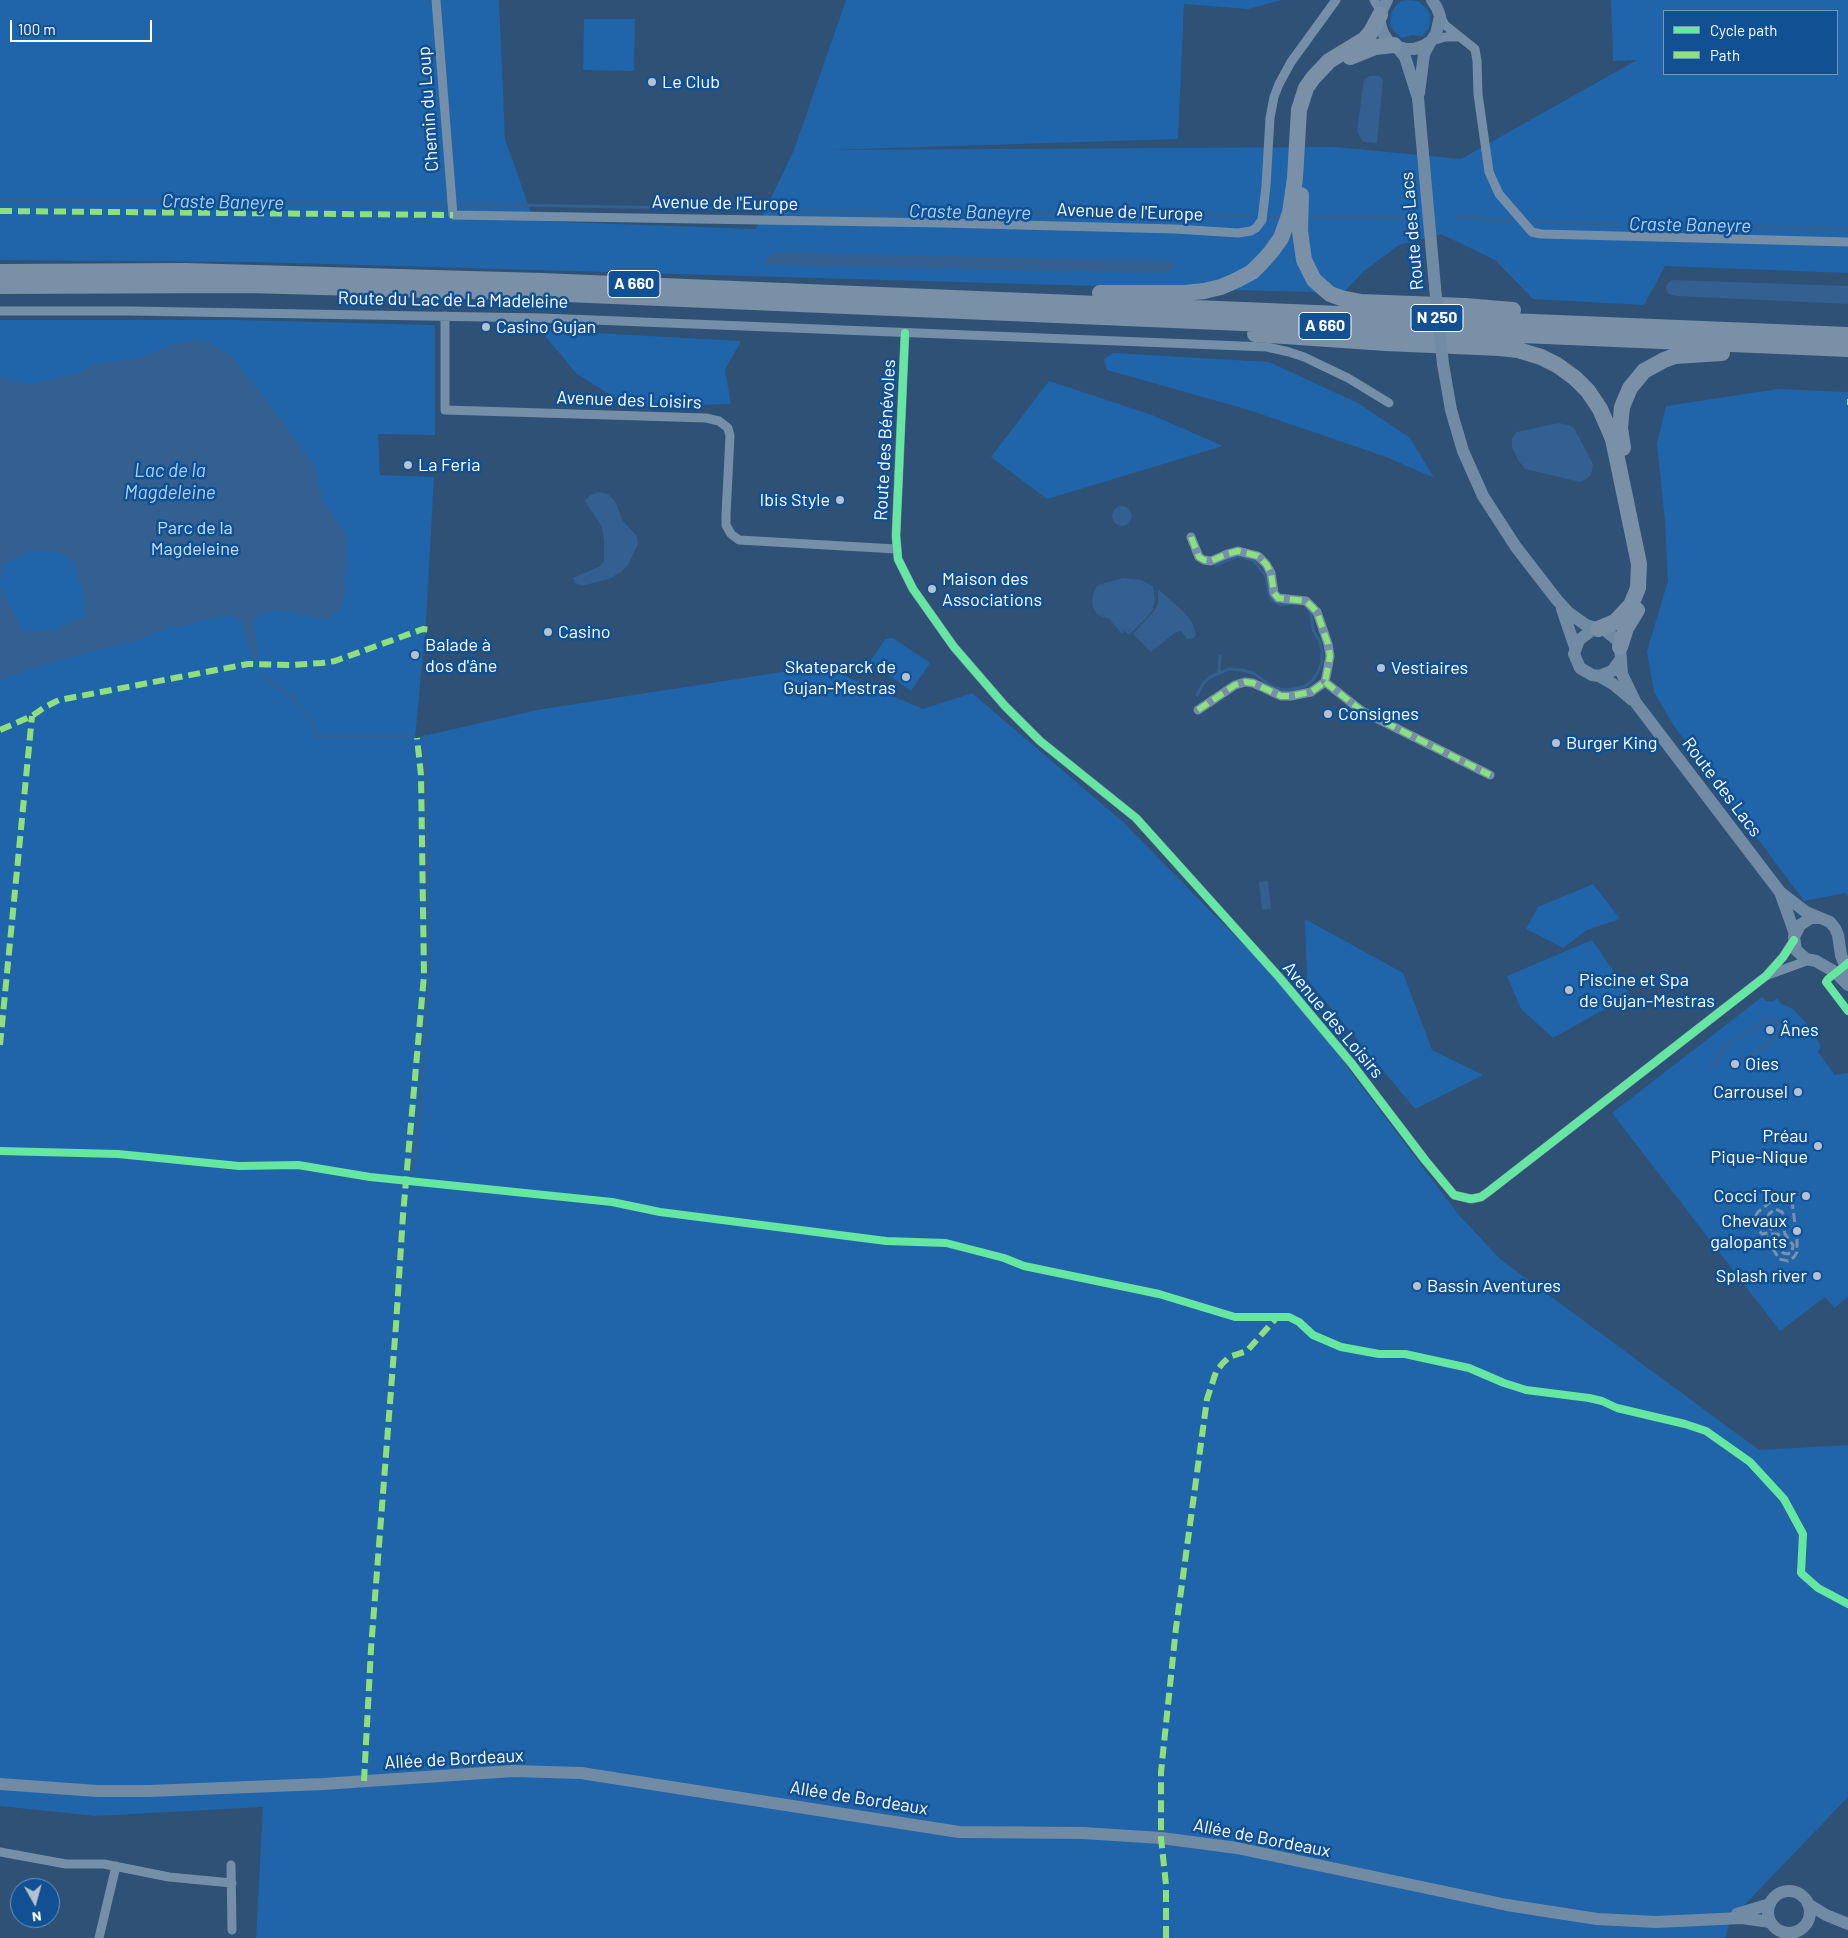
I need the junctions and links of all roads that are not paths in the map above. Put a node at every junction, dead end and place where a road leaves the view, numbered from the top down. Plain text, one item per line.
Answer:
1 (436, 0) edge
2 (1336, 0) edge
3 (1432, 0) edge
4 (1380, 7) edge
5 (1440, 16) junction
6 (1458, 37) junction
7 (1431, 41) junction
8 (1395, 46) junction
9 (1418, 98) junction
10 (452, 215) joint
11 (1848, 242) edge
12 (0, 272) edge
13 (0, 286) edge
14 (807, 291) junction
15 (0, 311) edge
16 (1268, 311) joint
17 (1051, 315) junction
18 (445, 316) junction
19 (1603, 331) junction
20 (905, 333) junction
21 (1848, 335) edge
22 (1848, 349) edge
23 (1848, 353) edge
24 (1389, 403) dead end
25 (1191, 537) dead end
26 (896, 549) junction
27 (1557, 600) junction
28 (1598, 630) junction
29 (1575, 647) junction
30 (1620, 653) junction
31 (1599, 676) junction
32 (1325, 682) junction
33 (1636, 704) junction
34 (1198, 710) dead end
35 (1490, 775) dead end
36 (1780, 892) junction
37 (1818, 918) junction
38 (1794, 937) junction
39 (1838, 942) junction
40 (1812, 961) junction
41 (1848, 973) edge
42 (1766, 976) junction
43 (1848, 985) edge
44 (0, 1784) edge
45 (0, 1852) edge
46 (231, 1865) dead end
47 (116, 1866) junction
48 (232, 1883) junction
49 (1770, 1904) junction
50 (1808, 1904) junction
51 (1708, 1919) junction
52 (1808, 1921) junction
53 (1770, 1922) junction
54 (1848, 1925) edge
55 (232, 1930) dead end
56 (1789, 1936) edge
57 (99, 1938) edge

1 - 10 street, Chemin du Loup
2 - 10 street, Avenue de l'Europe
3 - 5 main road
4 - 8 main road, Route des Lacs
4 - 14 highway
5 - 6 street
5 - 7 main road, Route des Lacs
6 - 7 street
6 - 11 street
7 - 8 main road
7 - 9 main road, Route des Lacs
8 - 9 main road, Route des Lacs
8 - 19 highway
9 - 27 main road, Route des Lacs, bridge
12 - 14 highway, A 660
13 - 17 highway, A 660
14 - 16 highway, A 660
15 - 18 street, Route du Lac de La Madeleine
16 - 19 highway, N 250
17 - 19 highway, A 660
17 - 28 highway
18 - 20 street, Route du Lac de La Madeleine
18 - 26 street, Avenue des Loisirs
19 - 21 highway, N 250
19 - 22 highway, N 250
20 - 24 street, Route du Lac de La Madeleine
20 - 26 street, Route des Bénévoles
23 - 30 highway
25 - 32 street
26 - 42 street, Avenue des Loisirs
27 - 28 main road, Route des Lacs
27 - 29 main road, Route des Lacs
28 - 29 main road
28 - 30 main road, Route des Lacs
29 - 31 main road, Route des Lacs
30 - 31 main road
30 - 33 main road, Route des Lacs
31 - 33 main road, Route des Lacs
32 - 34 street
32 - 35 street
33 - 36 main road, Route des Lacs
36 - 37 main road, Route des Lacs
36 - 38 main road, Route des Lacs
37 - 38 main road
37 - 39 main road, Route des Lacs
38 - 40 main road, Route des Lacs
38 - 42 street, Avenue des Loisirs
39 - 40 main road
39 - 41 main road, Route des Lacs
40 - 42 street, Avenue des Loisirs
40 - 43 main road, Route des Lacs
44 - 51 main road, Allée de Bordeaux
45 - 47 street
46 - 48 street
47 - 48 street
47 - 57 street
48 - 55 street
49 - 50 main road
49 - 51 main road, Allée de Bordeaux
49 - 53 main road
50 - 52 main road
50 - 54 main road
51 - 53 main road, Allée de Bordeaux
52 - 54 main road
52 - 56 main road
53 - 56 main road

